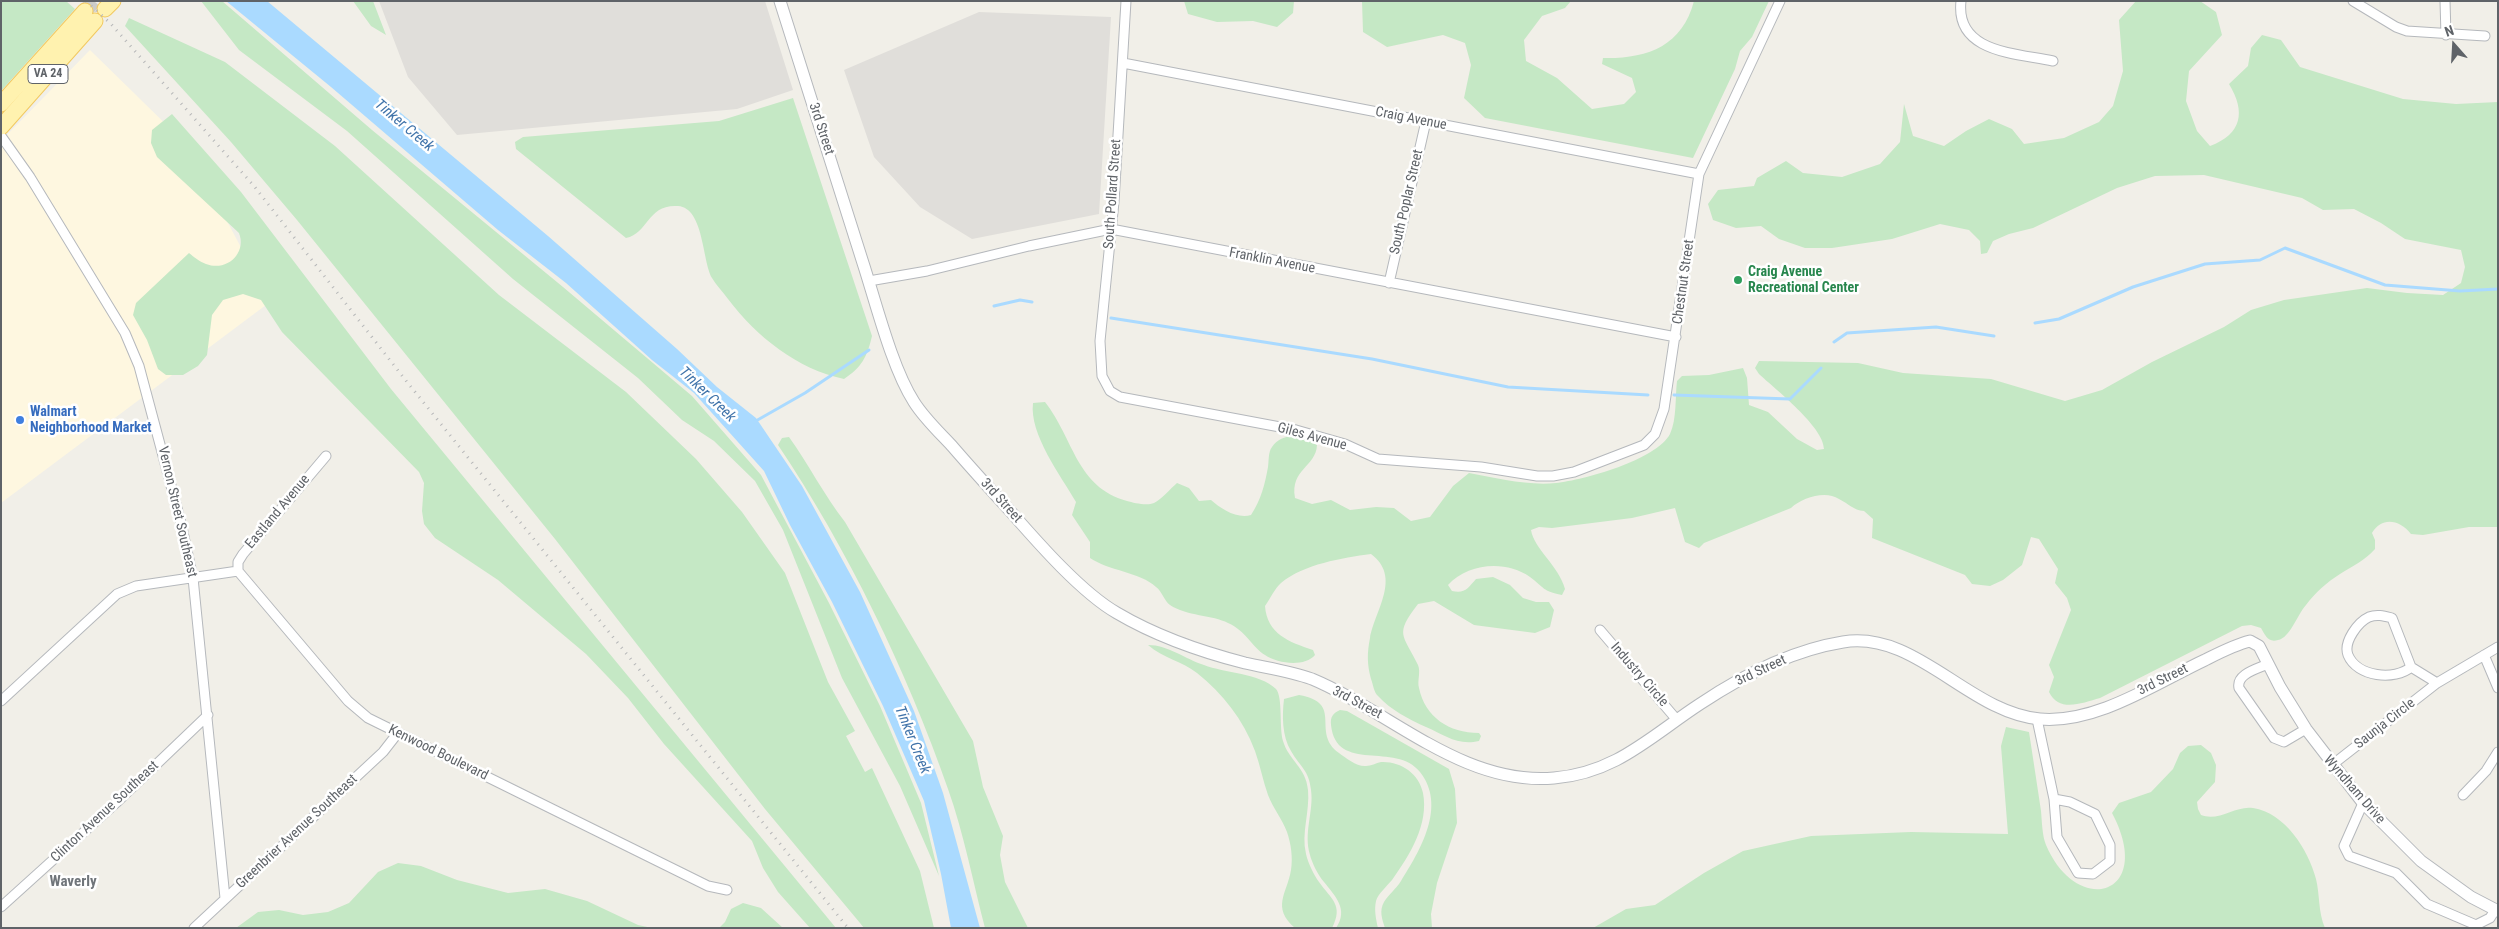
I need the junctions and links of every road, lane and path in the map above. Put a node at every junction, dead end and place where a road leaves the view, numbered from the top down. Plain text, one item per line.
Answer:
1 (780, 1) edge
2 (1126, 1) edge
3 (1780, 1) edge
4 (1961, 1) edge
5 (2353, 1) edge
6 (2445, 1) edge
7 (2446, 35) junction
8 (2486, 36) dead end
9 (2053, 61) dead end
10 (1123, 63) junction
11 (1, 104) edge
12 (1426, 121) junction
13 (1, 127) edge
14 (1, 136) edge
15 (1699, 174) junction
16 (1111, 229) junction
17 (869, 281) junction
18 (1389, 283) junction
19 (1676, 337) junction
20 (1106, 386) joint
21 (326, 456) dead end
22 (1521, 473) joint
23 (238, 571) junction
24 (193, 578) junction
25 (1600, 630) dead end
26 (2244, 642) joint
27 (2498, 647) edge
28 (2484, 656) junction
29 (2268, 664) junction
30 (2411, 667) junction
31 (2438, 683) junction
32 (2498, 688) edge
33 (1, 700) edge
34 (208, 715) junction
35 (2037, 719) junction
36 (1677, 720) junction
37 (2306, 729) junction
38 (397, 734) junction
39 (2498, 752) edge
40 (2332, 766) junction
41 (2463, 795) dead end
42 (2054, 800) junction
43 (2364, 803) junction
44 (727, 890) dead end
45 (225, 898) junction
46 (1, 907) edge
47 (2496, 911) edge
48 (194, 928) edge

1 - 17 street, 3rd Street
2 - 10 street, South Pollard Street
3 - 15 street, Chestnut Street
4 - 9 street
5 - 7 street
6 - 7 street
7 - 8 street
10 - 12 street, Craig Avenue
10 - 16 street, South Pollard Street
11 - 13 main road, VA 24
12 - 15 street, Craig Avenue
12 - 18 street, South Poplar Street
14 - 24 street, Vernon Street Southeast
15 - 19 street, Chestnut Street
16 - 17 street, Franklin Avenue
16 - 18 street, Franklin Avenue
16 - 20 street, South Pollard Street
17 - 36 street, 3rd Street
18 - 19 street, Franklin Avenue
19 - 22 street, Chestnut Street
20 - 22 street, Giles Avenue
21 - 23 street, Eastland Avenue
23 - 24 street
23 - 38 street, Kenwood Boulevard
24 - 33 street
24 - 34 street, Vernon Street Southeast
25 - 36 street, Industry Circle
26 - 29 street, Wyndham Drive
26 - 35 street, 3rd Street
27 - 28 street, Saunja Circle
28 - 31 street, Saunja Circle
28 - 32 street
29 - 37 street, Wyndham Drive
29 - 37 street
30 - 30 street
30 - 31 street
31 - 40 street, Saunja Circle
34 - 45 street, Vernon Street Southeast
34 - 46 street, Clinton Avenue Southeast
35 - 36 street, 3rd Street
35 - 42 street
37 - 40 street, Wyndham Drive
38 - 44 street, Kenwood Boulevard
38 - 45 street, Greenbrier Avenue Southeast
39 - 41 street
40 - 43 street, Wyndham Drive
42 - 42 street
43 - 47 street, Wyndham Drive
43 - 47 street
45 - 48 street, Greenbrier Avenue Southeast

